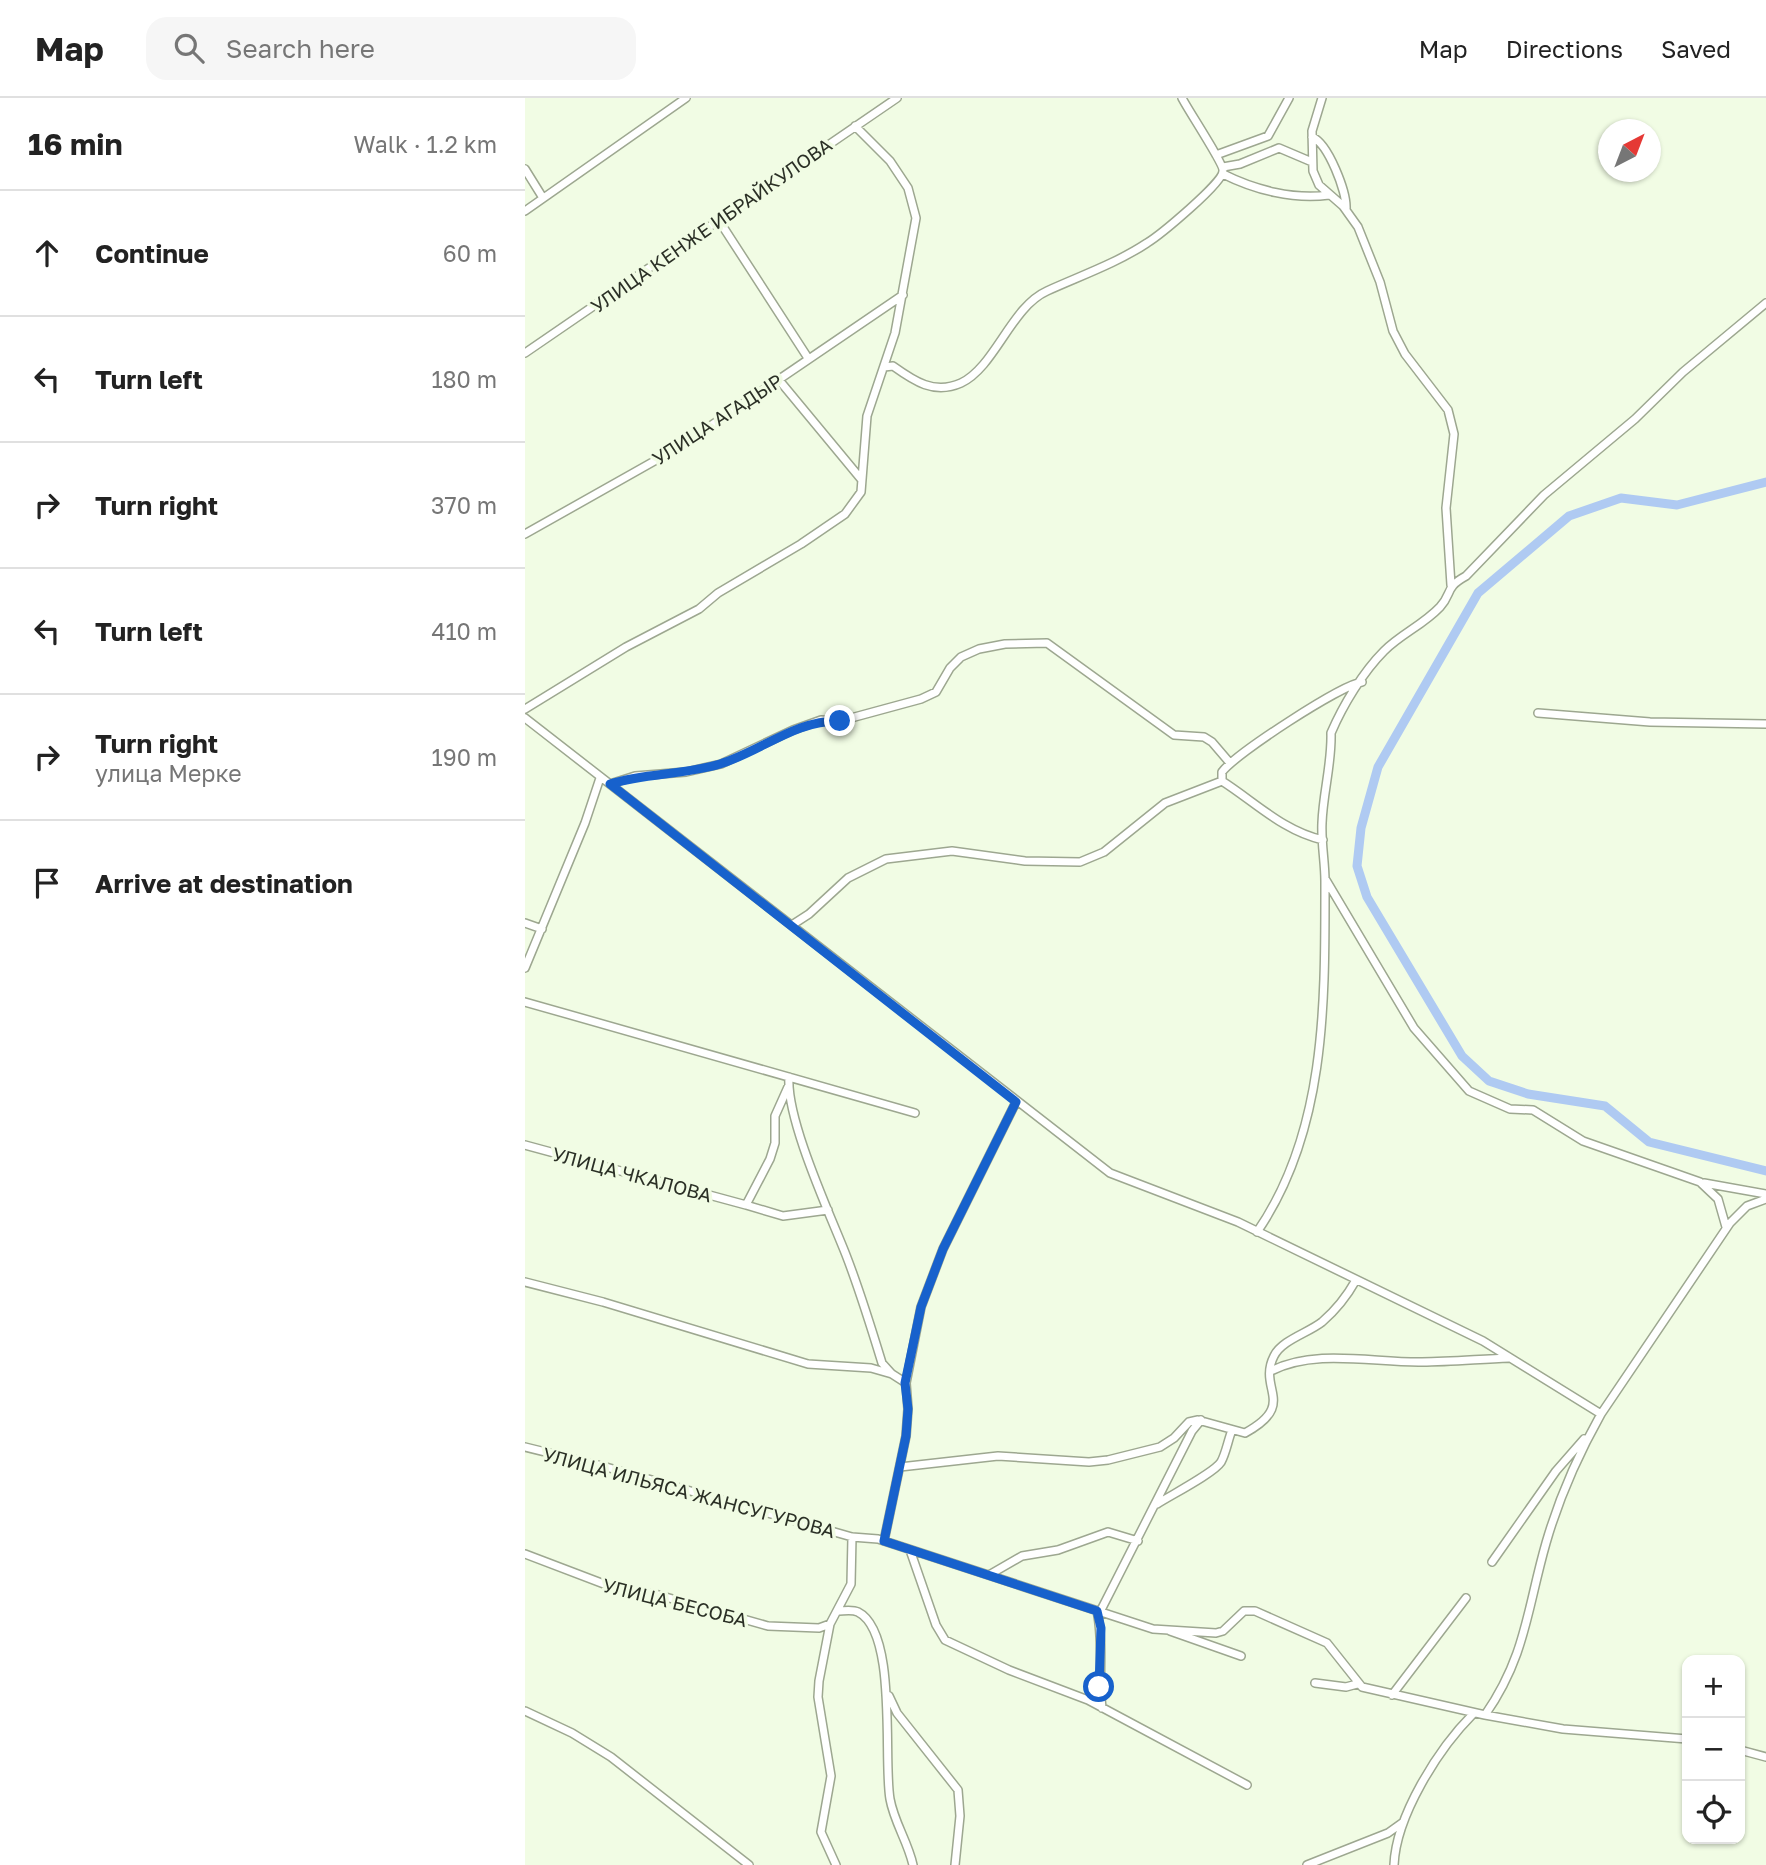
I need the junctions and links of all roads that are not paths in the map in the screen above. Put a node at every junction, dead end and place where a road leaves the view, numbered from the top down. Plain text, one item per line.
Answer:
1 (687, 98) edge
2 (897, 98) edge
3 (1182, 98) edge
4 (1289, 98) edge
5 (1322, 98) edge
6 (855, 126) junction
7 (1268, 136) junction
8 (1312, 137) junction
9 (1279, 148) junction
10 (1216, 155) junction
11 (1312, 162) junction
12 (525, 169) edge
13 (1223, 171) junction
14 (1329, 195) junction
15 (543, 198) junction
16 (1346, 210) junction
17 (525, 211) edge
18 (718, 219) junction
19 (904, 295) junction
20 (1766, 303) edge
21 (525, 353) edge
22 (807, 358) junction
23 (884, 366) junction
24 (779, 380) junction
25 (861, 479) junction
26 (525, 534) edge
27 (1451, 584) junction
28 (1362, 682) junction
29 (525, 709) edge
30 (1538, 713) dead end
31 (525, 718) edge
32 (1766, 724) edge
33 (1230, 763) junction
34 (600, 778) junction
35 (1221, 781) junction
36 (610, 784) junction
37 (1323, 840) junction
38 (1325, 879) junction
39 (525, 923) edge
40 (792, 925) junction
41 (542, 929) junction
42 (525, 968) edge
43 (525, 1002) edge
44 (789, 1077) junction
45 (788, 1087) junction
46 (1016, 1102) junction
47 (915, 1113) dead end
48 (525, 1145) edge
49 (1700, 1182) junction
50 (1766, 1197) edge
51 (743, 1204) junction
52 (828, 1210) junction
53 (1726, 1228) junction
54 (1257, 1232) junction
55 (1356, 1280) junction
56 (525, 1282) edge
57 (1510, 1358) junction
58 (1271, 1371) junction
59 (892, 1374) junction
60 (905, 1383) junction
61 (1601, 1414) junction
62 (1201, 1420) junction
63 (1231, 1430) junction
64 (1591, 1431) junction
65 (525, 1447) edge
66 (899, 1466) junction
67 (1157, 1504) junction
68 (852, 1537) junction
69 (884, 1541) junction
70 (1138, 1542) junction
71 (910, 1550) junction
72 (525, 1554) edge
73 (1492, 1562) dead end
74 (989, 1575) junction
75 (1467, 1598) dead end
76 (837, 1611) junction
77 (1099, 1611) junction
78 (829, 1623) junction
79 (1163, 1629) junction
80 (1241, 1656) dead end
81 (1315, 1683) dead end
82 (1357, 1684) junction
83 (1392, 1695) junction
84 (888, 1696) junction
85 (1102, 1708) junction
86 (525, 1711) edge
87 (1473, 1714) junction
88 (1485, 1715) junction
89 (1682, 1739) edge
90 (1745, 1751) edge
91 (1766, 1757) edge
92 (1247, 1785) dead end
93 (1402, 1822) junction
94 (749, 1865) edge
95 (836, 1865) edge
96 (913, 1865) edge
97 (955, 1865) edge
98 (1307, 1865) edge
99 (1394, 1865) edge

1 - 15 street
2 - 6 street, УЛИЦА КЕНЖЕ ИБРАЙКУЛОВА
3 - 10 street
4 - 7 street
5 - 8 street
6 - 18 street, УЛИЦА КЕНЖЕ ИБРАЙКУЛОВА
6 - 19 street
7 - 9 street
7 - 10 street
8 - 11 street
8 - 16 street
9 - 11 street
9 - 13 street
10 - 13 street
11 - 14 street
12 - 15 street
13 - 14 street
13 - 23 street
14 - 16 street
15 - 17 street
16 - 27 street
18 - 21 street, УЛИЦА КЕНЖЕ ИБРАЙКУЛОВА
18 - 22 street
19 - 22 street, УЛИЦА АГАДЫР
19 - 23 street
20 - 27 street
22 - 24 street, УЛИЦА АГАДЫР
23 - 25 street
24 - 25 street
24 - 26 street, УЛИЦА АГАДЫР
25 - 29 street
27 - 28 street
28 - 33 street
28 - 37 street
30 - 32 street
31 - 34 street
33 - 35 street
33 - 36 street
34 - 36 street
34 - 41 street
35 - 37 street
35 - 40 street
36 - 40 street
37 - 38 street
38 - 49 street
38 - 54 street
39 - 41 street
40 - 46 street
41 - 42 street
43 - 44 street
44 - 45 street
44 - 47 street
45 - 51 street
45 - 52 street
46 - 54 street
46 - 60 street
48 - 51 street, УЛИЦА ЧКАЛОВА
49 - 50 street
49 - 53 street
50 - 53 street
51 - 52 street, УЛИЦА ЧКАЛОВА
52 - 59 street
53 - 61 street
54 - 55 street
55 - 57 street
55 - 58 street
56 - 59 street
57 - 58 street
57 - 61 street
58 - 63 street
59 - 60 street
60 - 66 street
61 - 64 street
62 - 63 street
62 - 66 street
62 - 67 street
63 - 67 street
64 - 73 street
64 - 88 street
65 - 68 street, УЛИЦА ИЛЬЯСА ЖАНСУГУРОВА
66 - 69 street
67 - 70 street
68 - 69 street, УЛИЦА ИЛЬЯСА ЖАНСУГУРОВА
68 - 76 street
69 - 71 street, УЛИЦА ИЛЬЯСА ЖАНСУГУРОВА
70 - 74 street
70 - 77 street
71 - 74 street, УЛИЦА ИЛЬЯСА ЖАНСУГУРОВА
71 - 85 street
72 - 78 street, УЛИЦА БЕСОБА
74 - 77 street, УЛИЦА ИЛЬЯСА ЖАНСУГУРОВА
75 - 83 street
76 - 78 street
76 - 84 street
77 - 79 street, УЛИЦА ИЛЬЯСА ЖАНСУГУРОВА
77 - 85 street
78 - 95 street
79 - 80 street
79 - 82 street
81 - 82 street
82 - 83 street
83 - 87 street
84 - 96 street
84 - 97 street
85 - 92 street
86 - 94 street
87 - 88 street
87 - 93 street
88 - 89 street
90 - 91 street
93 - 98 street
93 - 99 street

